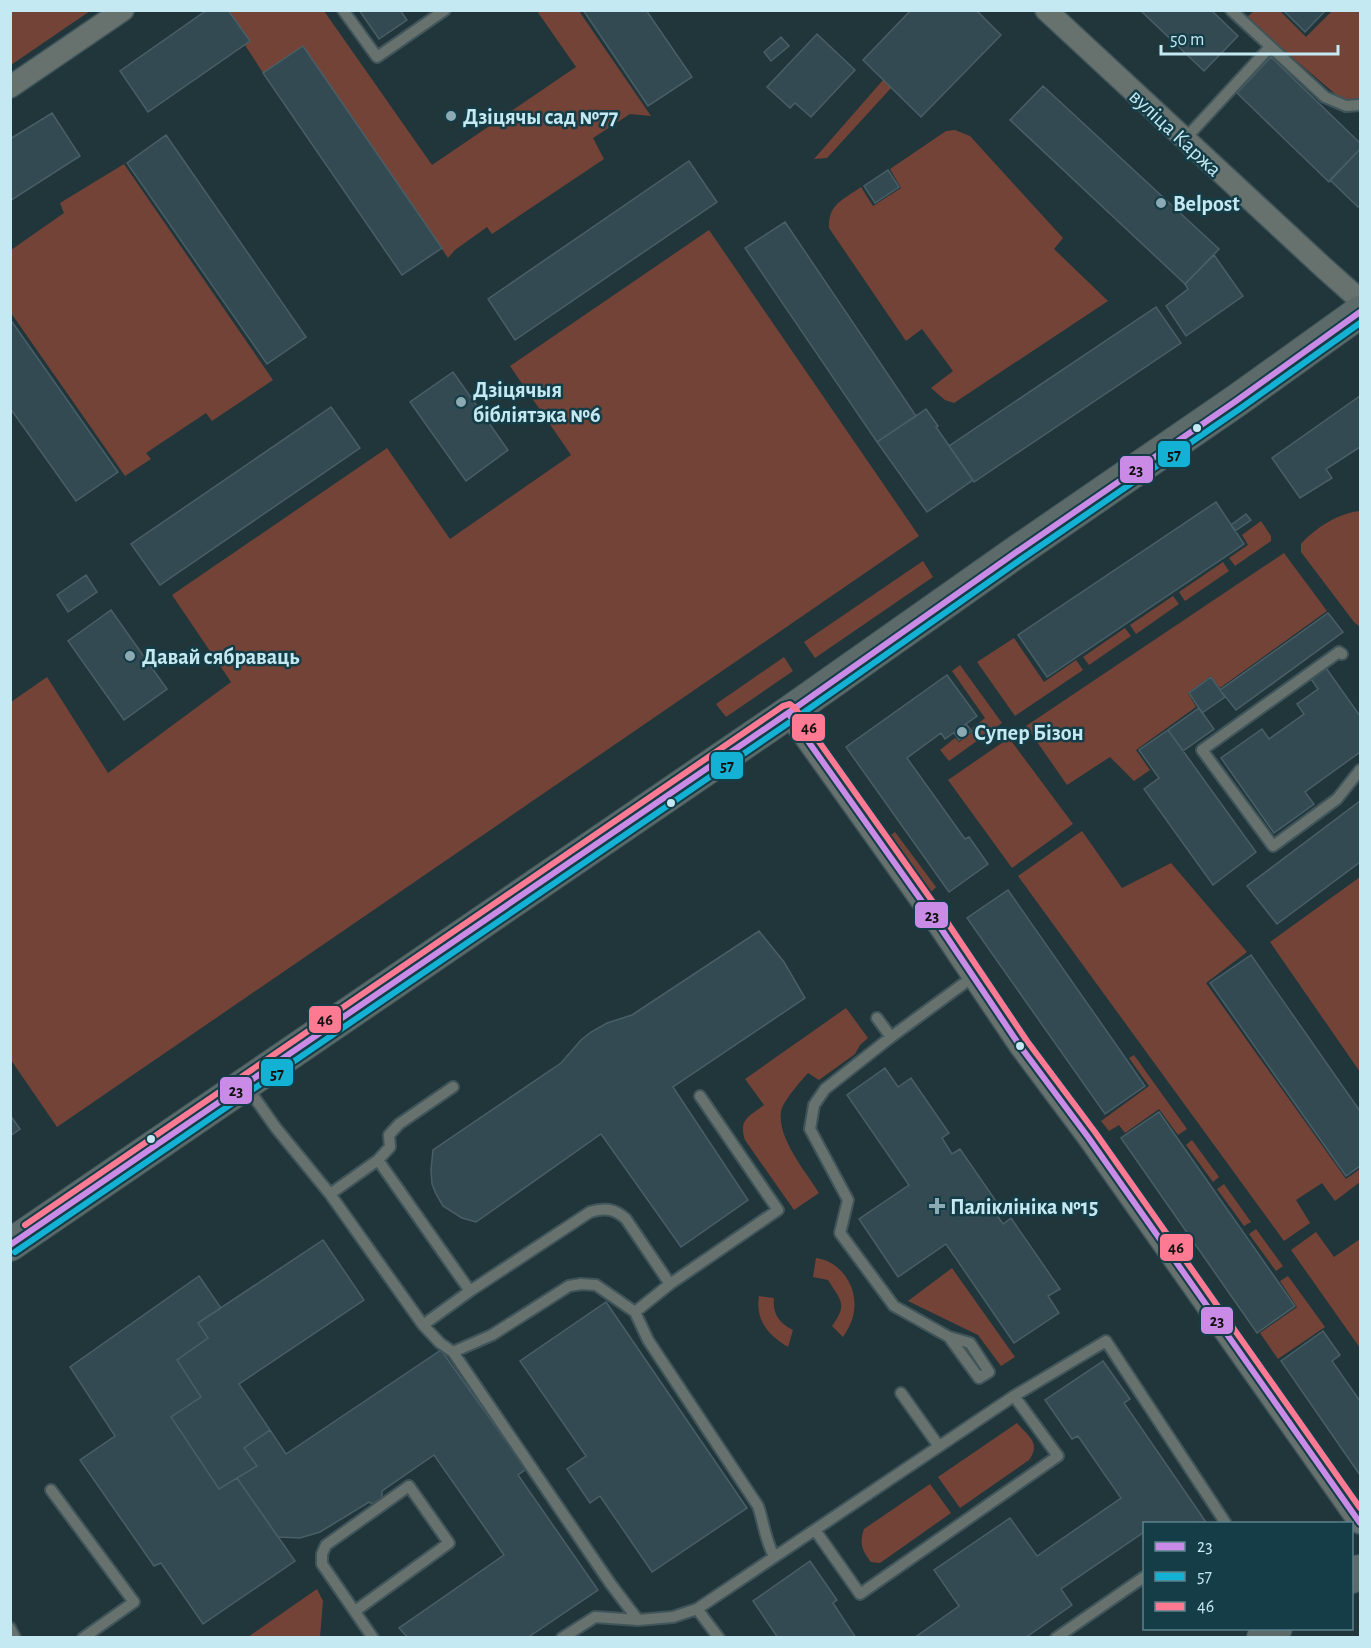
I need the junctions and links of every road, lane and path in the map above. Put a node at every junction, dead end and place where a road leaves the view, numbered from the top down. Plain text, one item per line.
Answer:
1 (123, 10) edge
2 (343, 10) edge
3 (445, 10) edge
4 (1046, 10) edge
5 (1231, 10) edge
6 (1270, 48) junction
7 (10, 87) edge
8 (1360, 105) edge
9 (1184, 140) junction
10 (1360, 300) edge
11 (1360, 312) edge
12 (1342, 654) dead end
13 (788, 713) junction
14 (1360, 770) edge
15 (974, 976) junction
16 (877, 1018) dead end
17 (891, 1038) junction
18 (245, 1084) junction
19 (453, 1087) dead end
20 (700, 1096) dead end
21 (378, 1160) junction
22 (330, 1194) junction
23 (10, 1245) edge
24 (670, 1284) junction
25 (470, 1291) junction
26 (635, 1312) junction
27 (423, 1325) junction
28 (949, 1337) dead end
29 (453, 1352) junction
30 (901, 1393) dead end
31 (1014, 1396) junction
32 (938, 1445) junction
33 (51, 1490) dead end
34 (1225, 1522) edge
35 (1360, 1523) edge
36 (815, 1530) junction
37 (774, 1556) junction
38 (1143, 1578) edge
39 (697, 1609) junction
40 (355, 1611) junction
41 (638, 1620) junction
42 (10, 1628) edge
43 (15, 1638) edge
44 (83, 1638) edge
45 (373, 1638) edge
46 (562, 1638) edge
47 (719, 1638) edge
48 (1056, 1638) edge

1 - 7 street
2 - 3 lane
4 - 9 street, вуліца Каржа
5 - 6 lane
6 - 8 lane
6 - 9 lane
9 - 10 street, вуліца Каржа
11 - 13 main road
12 - 14 lane
13 - 15 street
13 - 18 main road
15 - 17 lane
15 - 35 street
16 - 17 lane
17 - 28 lane
18 - 22 lane
18 - 23 main road
19 - 21 lane
20 - 24 lane
21 - 22 lane
21 - 25 lane
22 - 27 lane
24 - 25 lane
24 - 26 lane
25 - 27 lane
26 - 29 lane
26 - 37 lane
27 - 29 lane
29 - 41 lane
30 - 32 lane
31 - 32 lane
31 - 34 lane
31 - 36 lane
32 - 36 lane
33 - 44 lane
36 - 37 lane
37 - 39 lane
38 - 48 lane
39 - 41 lane
39 - 47 lane
40 - 40 lane
40 - 45 lane
41 - 46 lane
42 - 43 lane

